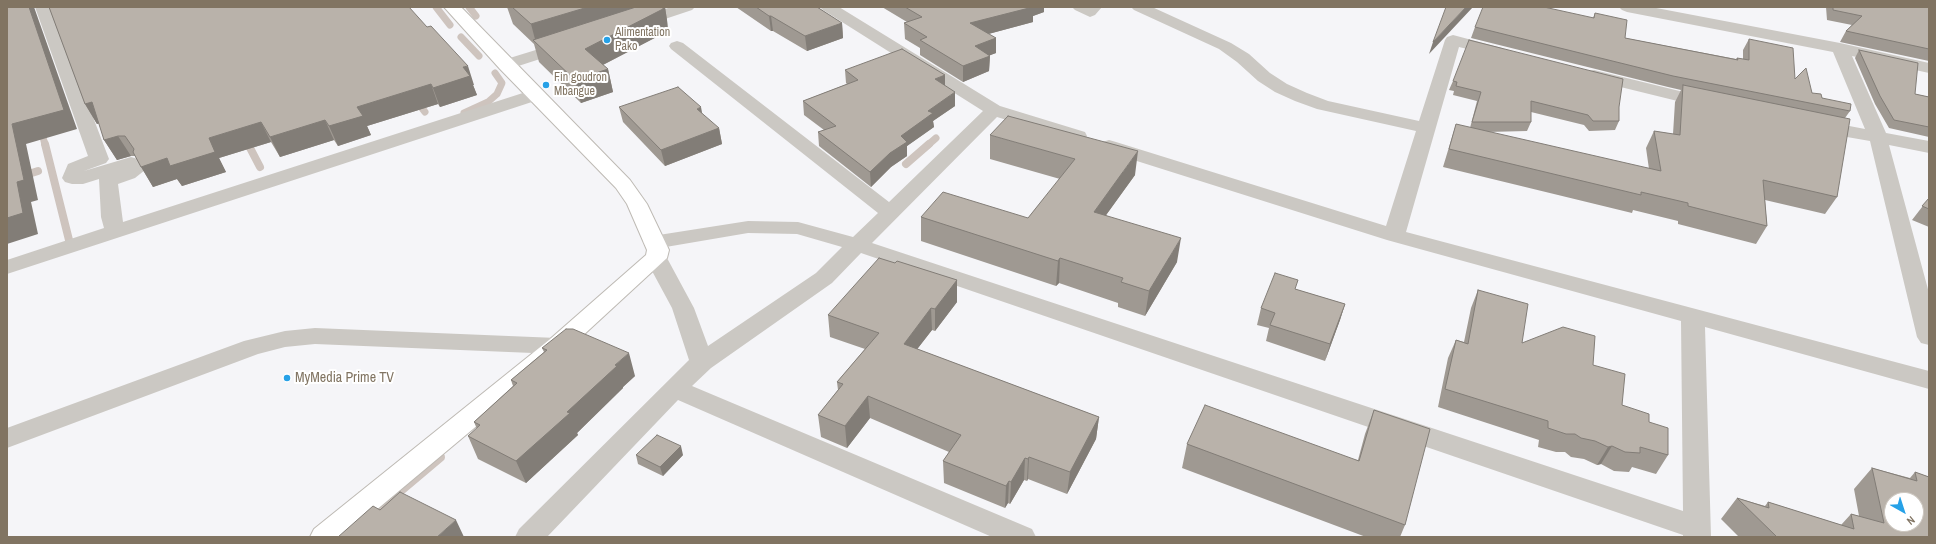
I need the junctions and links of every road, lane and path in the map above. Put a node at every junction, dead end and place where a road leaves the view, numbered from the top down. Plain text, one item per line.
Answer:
1 (42, 7) edge
2 (452, 7) edge
3 (687, 7) edge
4 (828, 7) edge
5 (1080, 7) edge
6 (1094, 7) edge
7 (1139, 7) edge
8 (1628, 7) edge
9 (627, 26) edge
10 (581, 41) edge
11 (677, 46) dead end
12 (1840, 48) junction
13 (1513, 55) edge
14 (506, 65) junction
15 (1929, 68) edge
16 (1581, 72) edge
17 (536, 95) junction
18 (1726, 107) edge
19 (994, 110) junction
20 (1801, 122) edge
21 (1426, 128) junction
22 (1878, 137) junction
23 (1929, 147) edge
24 (890, 213) junction
25 (116, 232) junction
26 (1394, 235) junction
27 (858, 245) junction
28 (655, 250) junction
29 (7, 267) edge
30 (1693, 316) junction
31 (1929, 337) edge
32 (557, 346) junction
33 (702, 362) junction
34 (1929, 380) edge
35 (674, 388) junction
36 (7, 438) edge
37 (1697, 532) edge
38 (324, 537) edge
39 (529, 537) edge
40 (1022, 537) edge

1 - 25 street
2 - 14 main road
3 - 9 street
4 - 19 street
5 - 6 street
7 - 21 street
8 - 12 street
10 - 14 street
11 - 24 street
12 - 15 street
12 - 22 street
13 - 21 street
14 - 17 main road
16 - 18 street
17 - 25 street
17 - 28 main road
19 - 24 street
19 - 26 street
20 - 22 street
21 - 26 street
22 - 23 street
22 - 31 street
24 - 27 street
25 - 29 street
26 - 30 street
27 - 28 street
27 - 33 street
27 - 37 street
28 - 32 main road
28 - 33 street
30 - 34 street
30 - 37 street
32 - 36 street
32 - 38 main road
33 - 35 street
35 - 39 street
35 - 40 street

